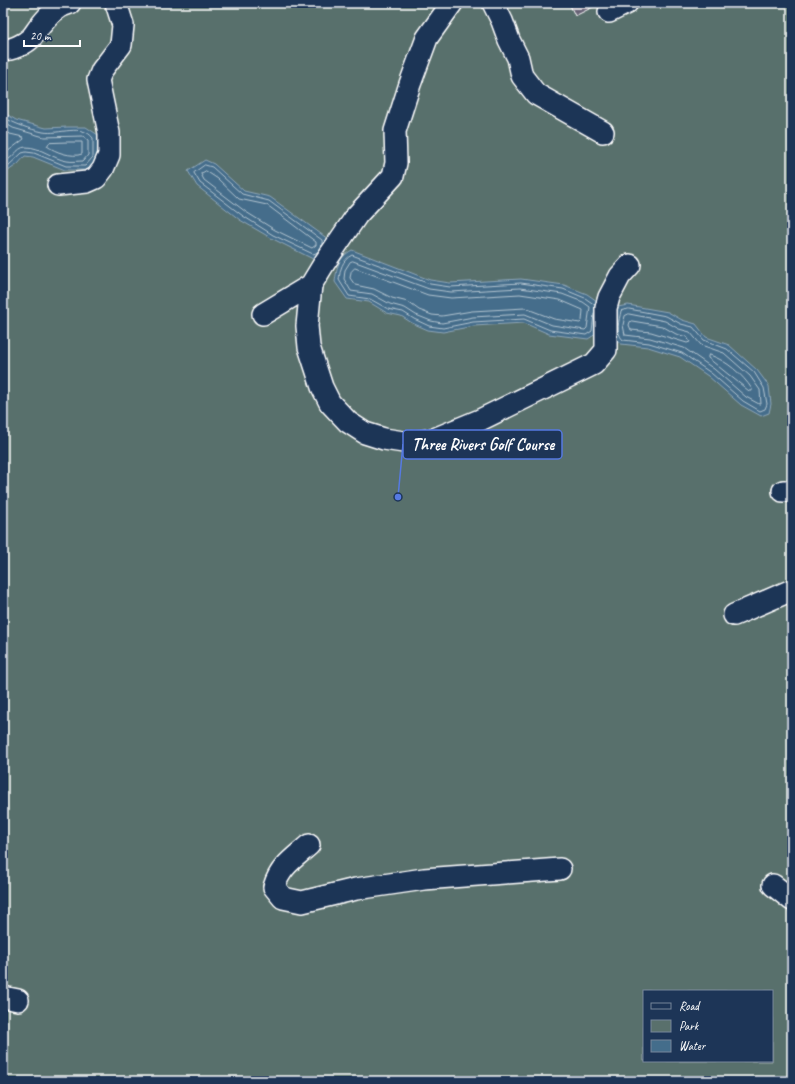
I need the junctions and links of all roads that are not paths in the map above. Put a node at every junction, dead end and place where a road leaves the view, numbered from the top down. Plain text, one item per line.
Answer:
1 (70, 3) edge
2 (116, 3) edge
3 (452, 3) edge
4 (493, 3) edge
5 (3, 50) edge
6 (602, 132) dead end
7 (58, 185) dead end
8 (630, 265) dead end
9 (311, 285) junction
10 (263, 314) dead end
11 (792, 590) edge
12 (734, 615) dead end
13 (308, 845) dead end
14 (560, 869) dead end
15 (773, 885) dead end
16 (792, 900) edge

1 - 5 lane
2 - 7 lane
3 - 9 lane
4 - 6 lane
8 - 9 lane
9 - 10 lane
11 - 12 lane
13 - 14 lane
15 - 16 lane

